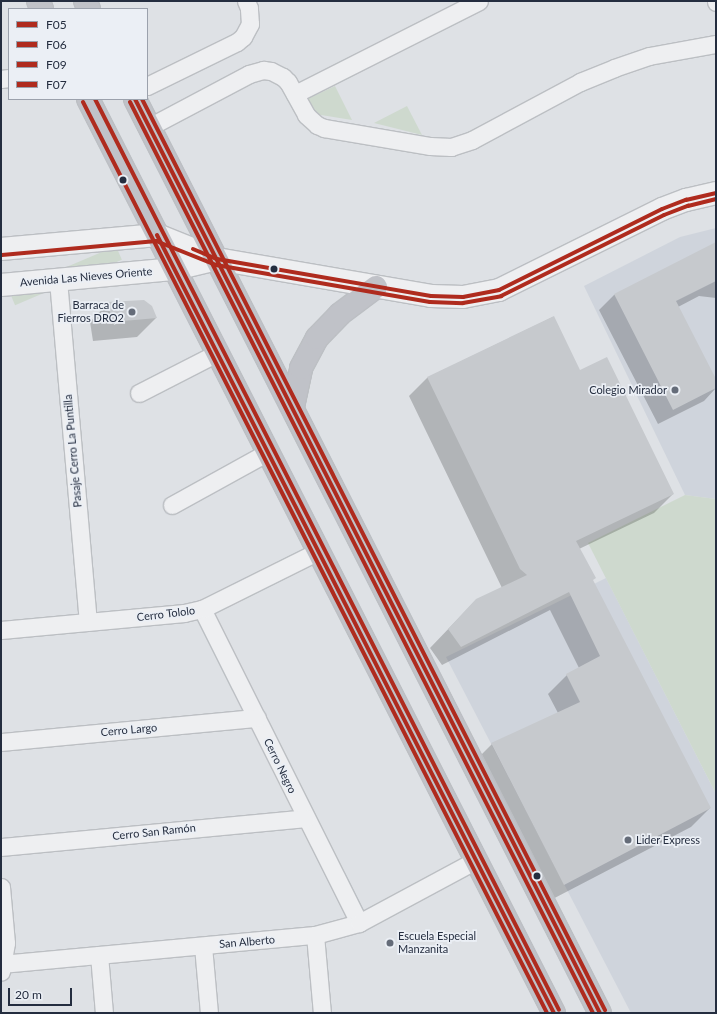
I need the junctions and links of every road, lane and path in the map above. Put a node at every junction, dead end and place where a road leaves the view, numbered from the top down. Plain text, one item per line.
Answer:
1 (246, 1) edge
2 (479, 1) edge
3 (716, 44) edge
4 (148, 86) edge
5 (295, 94) junction
6 (89, 100) edge
7 (136, 100) edge
8 (149, 126) junction
9 (716, 193) edge
10 (157, 235) junction
11 (1, 249) edge
12 (217, 259) junction
13 (175, 269) junction
14 (58, 280) junction
15 (1, 285) edge
16 (376, 287) junction
17 (217, 353) junction
18 (139, 393) dead end
19 (293, 407) junction
20 (268, 452) junction
21 (172, 505) dead end
22 (319, 552) junction
23 (202, 609) junction
24 (88, 622) junction
25 (1, 630) edge
26 (257, 718) junction
27 (1, 742) edge
28 (306, 818) junction
29 (1, 847) edge
30 (476, 860) junction
31 (1, 887) edge
32 (359, 923) junction
33 (315, 935) junction
34 (203, 946) junction
35 (99, 955) junction
36 (1, 967) edge
37 (104, 1013) edge
38 (209, 1013) edge
39 (322, 1013) edge
40 (554, 1013) edge
41 (600, 1013) edge

1 - 4 street
2 - 5 street
3 - 5 street
5 - 8 street
6 - 10 main road
7 - 8 main road
8 - 12 main road
9 - 16 street, Avenida Las Nieves Oriente
10 - 11 street, Avenida Las Nieves Oriente
10 - 12 street, Avenida Las Nieves Oriente
10 - 13 main road
12 - 13 street, Avenida Las Nieves Oriente
12 - 16 street, Avenida Las Nieves Oriente
12 - 19 main road
13 - 14 street, Avenida Las Nieves Oriente
13 - 17 main road
14 - 15 street, Avenida Las Nieves Oriente
14 - 24 street, Pasaje Cerro La Puntilla
16 - 19 main road
17 - 18 street
17 - 20 main road
19 - 41 main road
20 - 21 street
20 - 22 main road
22 - 23 street, Cerro Tololo
22 - 30 main road
23 - 24 street, Cerro Tololo
23 - 26 street, Cerro Negro
24 - 25 street, Cerro Tololo
26 - 27 street, Cerro Largo
26 - 28 street, Cerro Negro
28 - 29 street, Cerro San Ramón
28 - 32 street, Cerro Negro
30 - 32 street, San Alberto
30 - 40 main road
31 - 36 street
32 - 33 street, San Alberto
33 - 34 street, San Alberto
33 - 39 street
34 - 35 street, San Alberto
34 - 38 street
35 - 36 street, San Alberto
35 - 37 street

